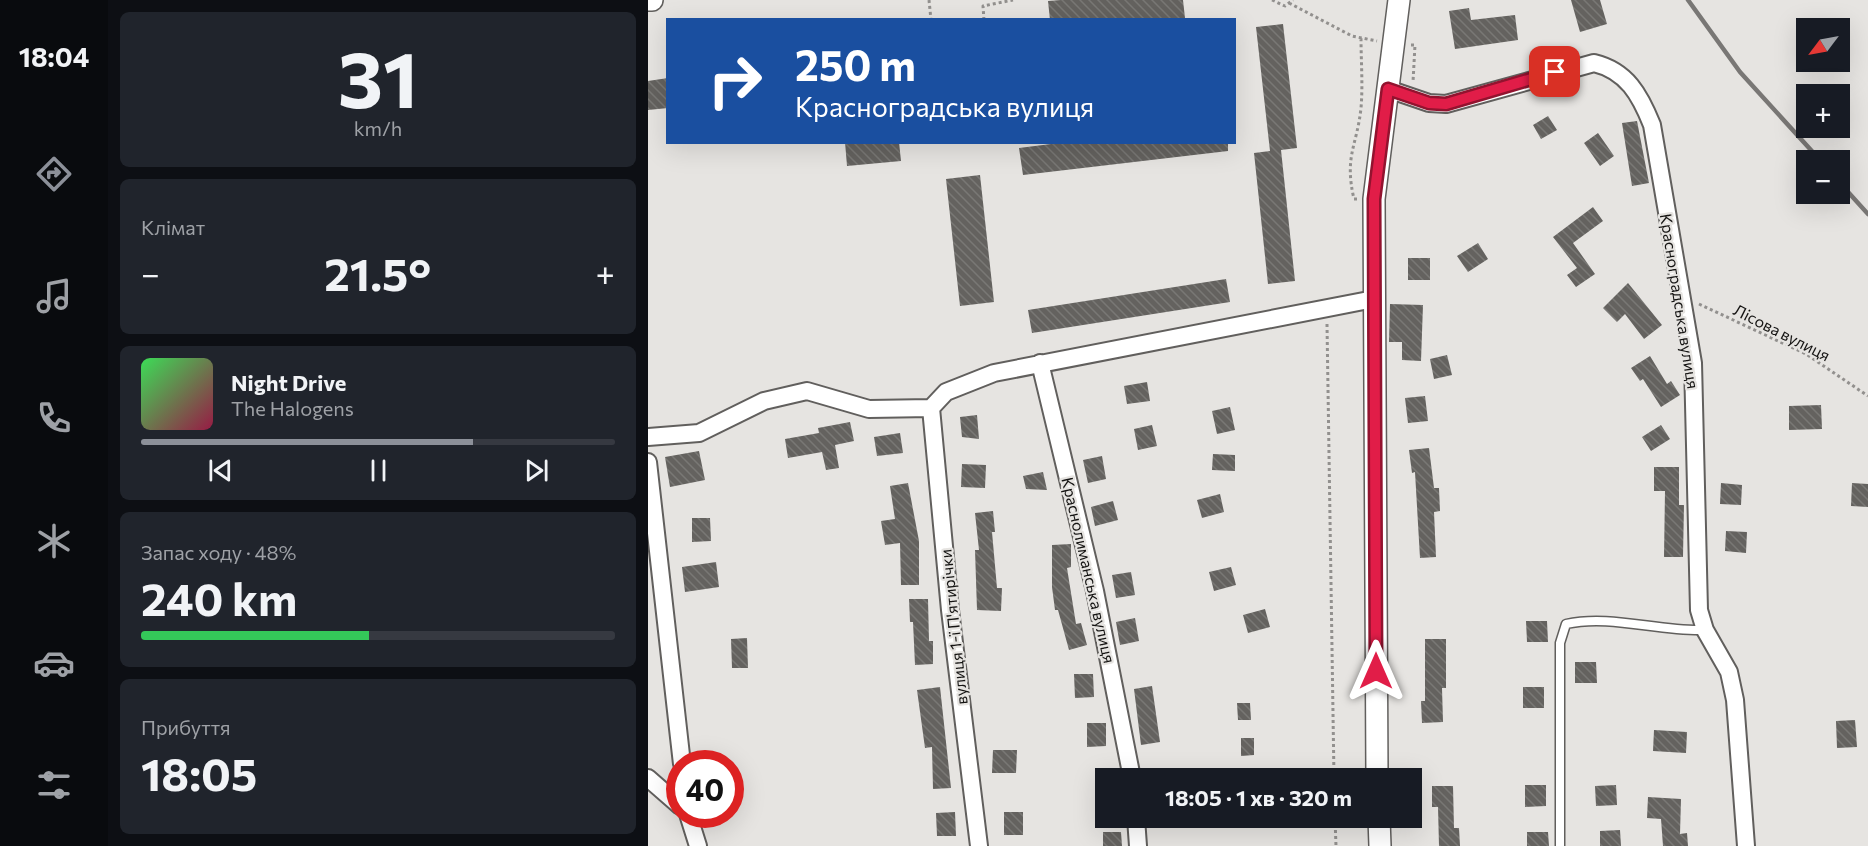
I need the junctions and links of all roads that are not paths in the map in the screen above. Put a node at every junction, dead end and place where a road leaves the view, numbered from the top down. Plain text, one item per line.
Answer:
1 (1399, 0) edge
2 (1388, 89) junction
3 (1374, 299) junction
4 (1040, 363) junction
5 (931, 408) junction
6 (648, 437) edge
7 (648, 462) edge
8 (1705, 630) junction
9 (680, 750) edge
10 (1130, 768) edge
11 (1377, 768) edge
12 (648, 778) edge
13 (666, 794) edge
14 (692, 828) edge
15 (1137, 828) edge
16 (1379, 828) edge
17 (698, 846) edge
18 (979, 846) edge
19 (1138, 846) edge
20 (1380, 846) edge
21 (1560, 846) edge
22 (1746, 846) edge

1 - 2 street
2 - 3 street
2 - 8 street, Красноградська вулиця
3 - 4 street
3 - 11 street
4 - 5 street
4 - 10 street, Краснолиманська вулиця
5 - 6 street
5 - 18 street, вулиця 1-ї П'ятирічки
7 - 9 street
8 - 21 lane
8 - 22 street, Красноградська вулиця
12 - 13 street
14 - 17 street
15 - 19 street
16 - 20 street

